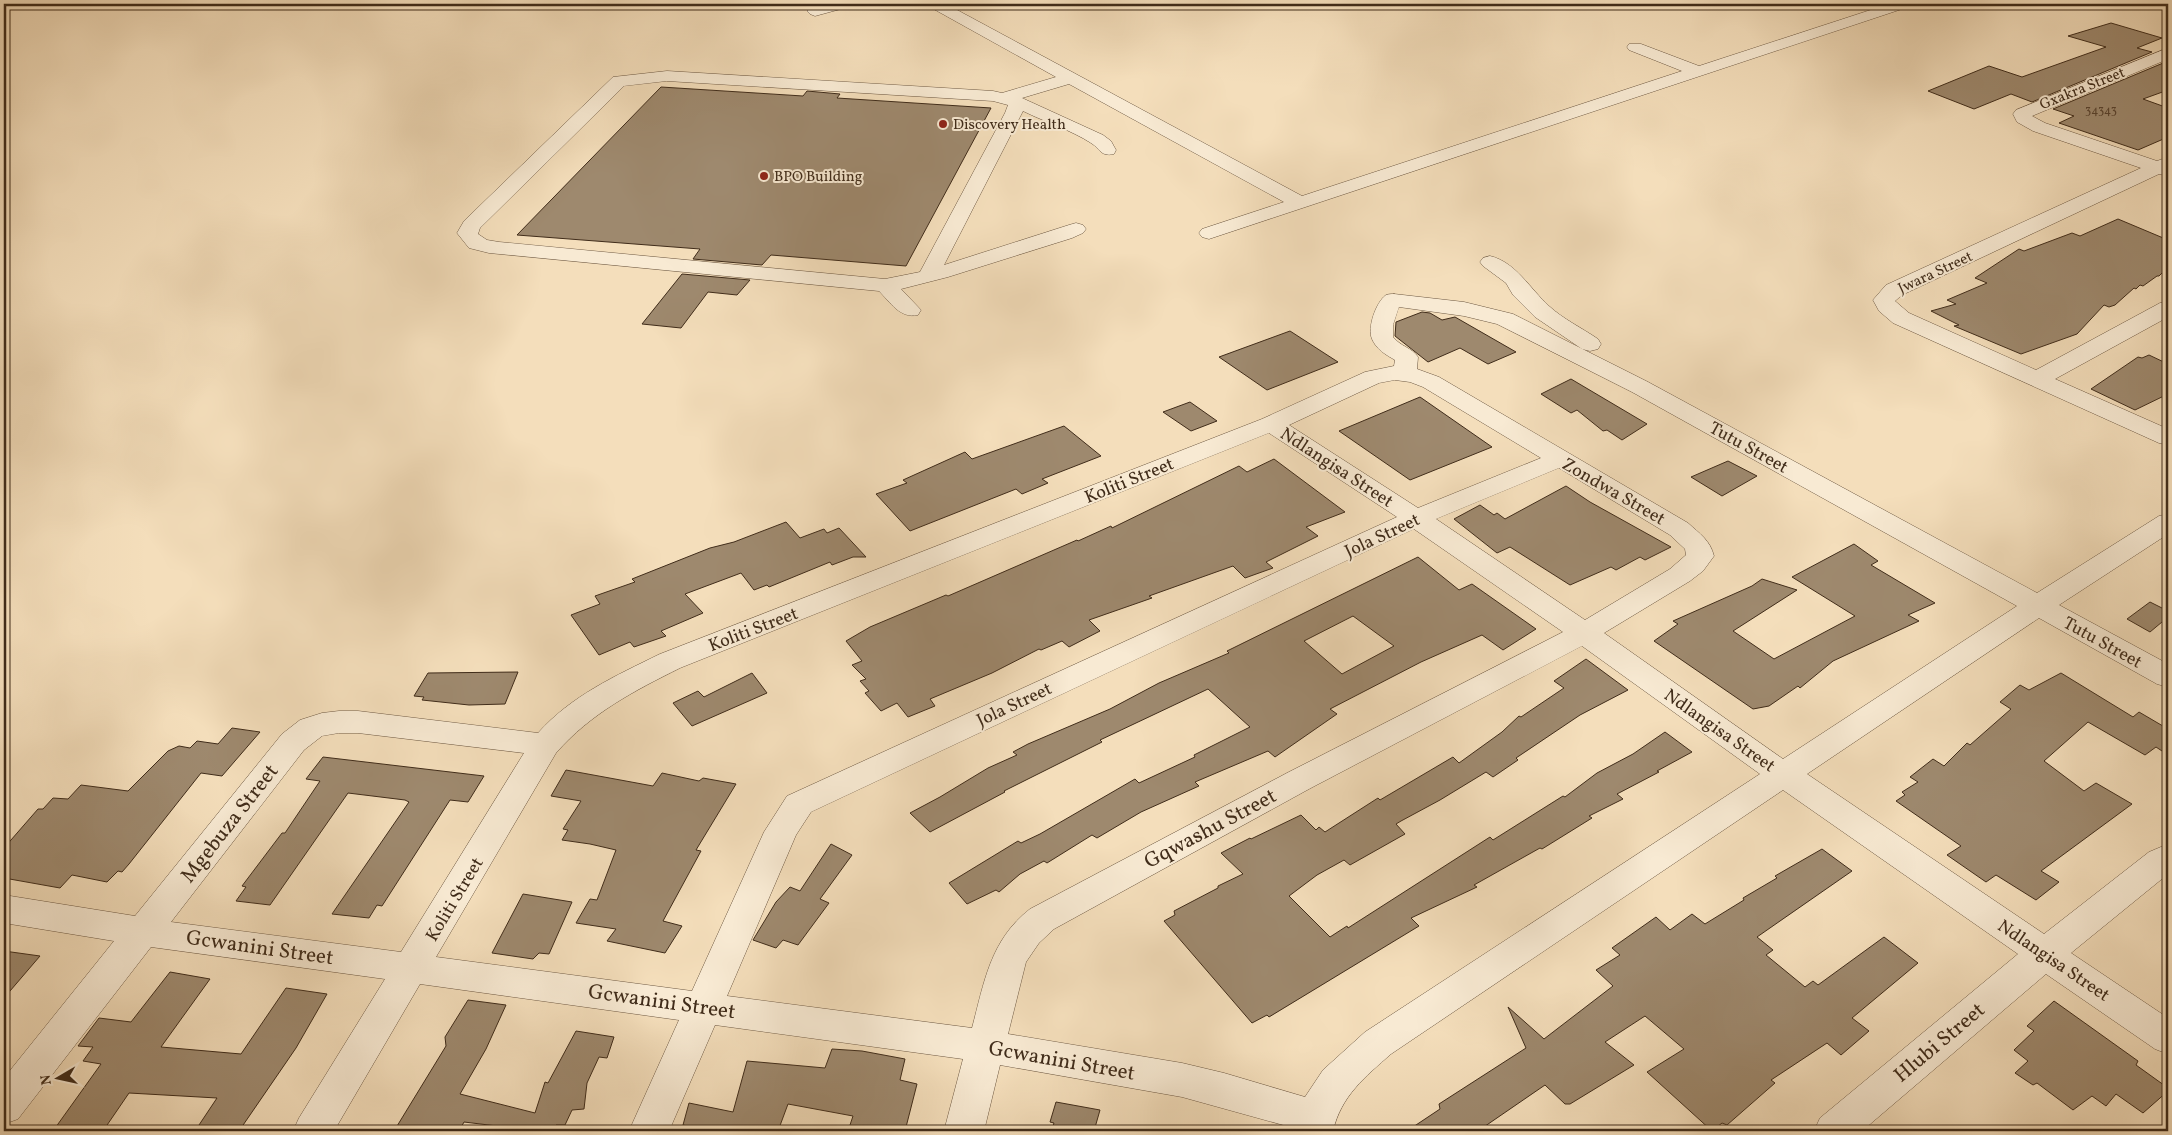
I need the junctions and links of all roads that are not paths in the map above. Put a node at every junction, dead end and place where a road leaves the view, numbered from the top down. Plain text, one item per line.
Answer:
1 (844, 4) edge
2 (935, 4) edge
3 (1904, 4) edge
4 (816, 11) dead end
5 (1635, 47) dead end
6 (2168, 53) edge
7 (1699, 72) junction
8 (1070, 78) junction
9 (1088, 88) junction
10 (1016, 102) junction
11 (1107, 150) dead end
12 (2165, 167) edge
13 (1300, 203) junction
14 (1076, 229) dead end
15 (1209, 233) dead end
16 (1490, 262) dead end
17 (928, 276) junction
18 (886, 284) junction
19 (2168, 308) edge
20 (910, 310) dead end
21 (1400, 374) junction
22 (2037, 379) junction
23 (1640, 387) junction
24 (1271, 424) junction
25 (2168, 438) edge
26 (1559, 459) junction
27 (1416, 518) junction
28 (2168, 522) edge
29 (2037, 606) junction
30 (1584, 633) junction
31 (2168, 677) edge
32 (545, 745) junction
33 (1784, 775) junction
34 (2168, 857) edge
35 (4, 909) edge
36 (144, 932) junction
37 (2044, 954) junction
38 (413, 968) junction
39 (703, 1007) junction
40 (2168, 1038) edge
41 (985, 1046) junction
42 (4, 1108) edge
43 (1314, 1124) edge
44 (313, 1131) edge
45 (650, 1131) edge
46 (964, 1131) edge
47 (1834, 1131) edge

1 - 4 street
2 - 8 street
3 - 7 street
5 - 7 street
6 - 12 street, Gxakra Street
7 - 13 street
8 - 9 street
8 - 10 street
9 - 10 street
9 - 13 street
10 - 11 street
10 - 17 street
10 - 18 street
12 - 22 street, Jwara Street
13 - 15 street
14 - 17 street
16 - 23 street
17 - 18 street
18 - 20 street
19 - 22 street
21 - 23 street, Tutu Street
21 - 24 street, Koliti Street
21 - 26 street, Zondwa Street
22 - 25 street, Jwara Street
23 - 29 street, Tutu Street
24 - 27 street, Ndlangisa Street
24 - 32 street, Koliti Street
26 - 27 street, Jola Street
26 - 30 street, Zondwa Street
27 - 30 street, Ndlangisa Street
27 - 39 street, Jola Street
28 - 29 street
29 - 31 street, Tutu Street
29 - 33 street
30 - 33 street, Ndlangisa Street
30 - 41 street, Gqwashu Street
32 - 36 street, Mgebuza Street
32 - 38 street, Koliti Street
33 - 37 street, Ndlangisa Street
33 - 43 street
34 - 37 street, Hlubi Street
35 - 36 street, Gcwanini Street
36 - 38 street, Gcwanini Street
36 - 42 street, Mgebuza Street
37 - 40 street, Ndlangisa Street
37 - 47 street, Hlubi Street
38 - 39 street, Gcwanini Street
38 - 44 street, Koliti Street
39 - 41 street, Gcwanini Street
39 - 45 street, Jola Street
41 - 43 street, Gcwanini Street
41 - 46 street, Gqwashu Street

